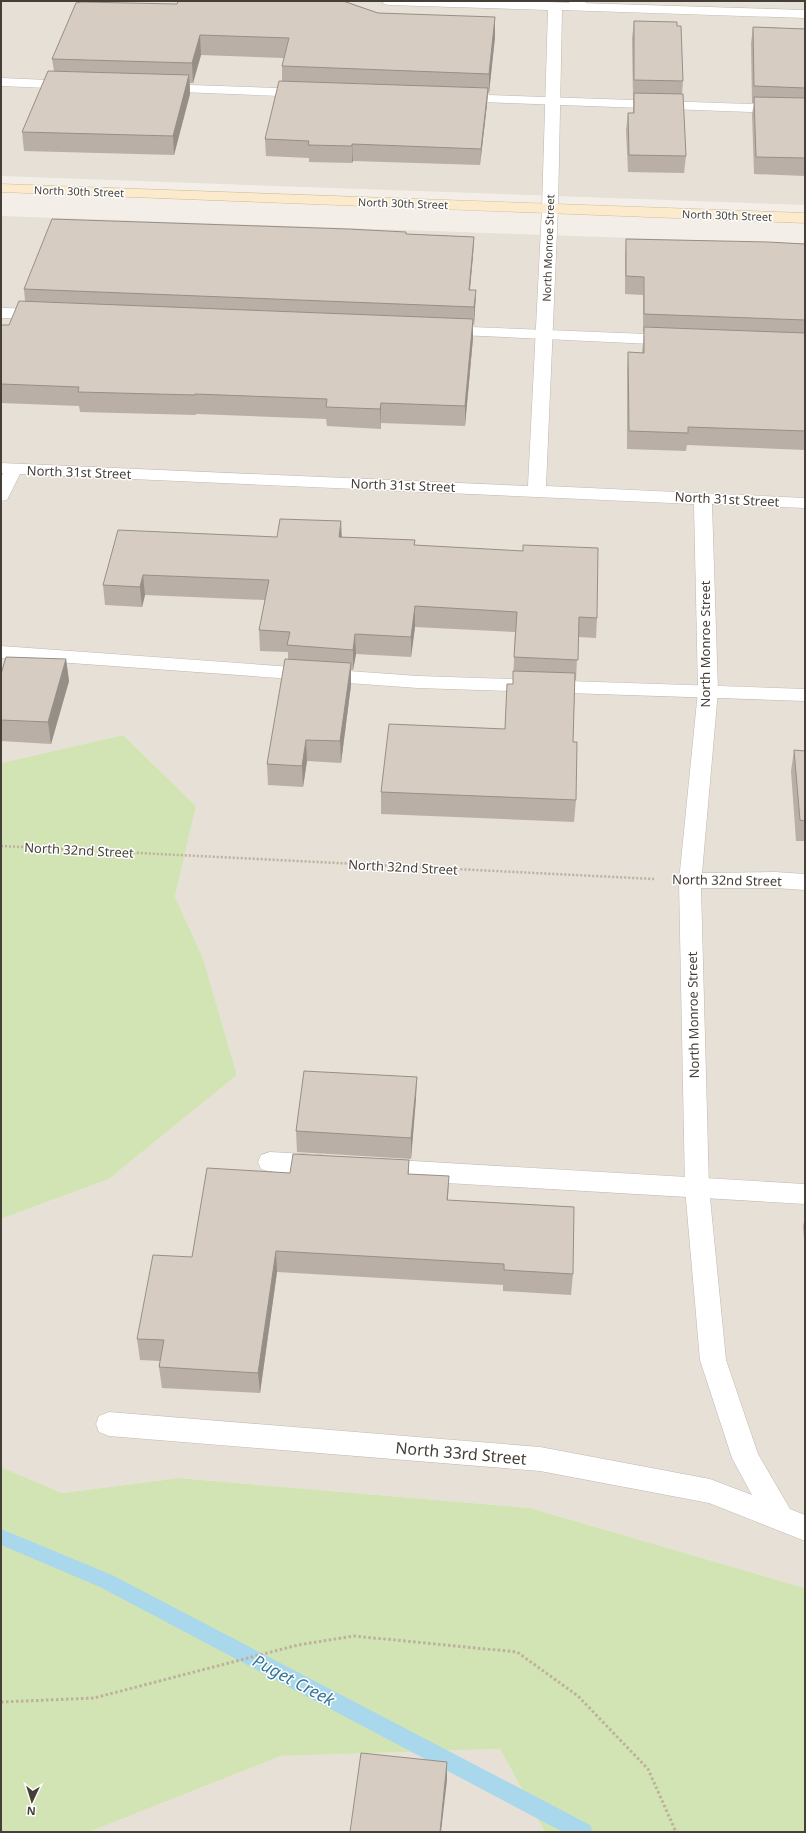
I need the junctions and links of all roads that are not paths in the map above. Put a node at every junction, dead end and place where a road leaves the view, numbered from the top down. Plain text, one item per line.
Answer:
1 (389, 1) edge
2 (580, 4) edge
3 (555, 6) junction
4 (805, 14) edge
5 (1, 82) edge
6 (89, 85) edge
7 (145, 87) edge
8 (320, 94) edge
9 (448, 98) edge
10 (552, 102) junction
11 (805, 110) edge
12 (1, 188) edge
13 (550, 208) junction
14 (805, 218) edge
15 (1, 313) edge
16 (57, 315) edge
17 (432, 330) edge
18 (544, 335) junction
19 (686, 341) edge
20 (7, 469) edge
21 (537, 490) junction
22 (1, 496) edge
23 (703, 498) junction
24 (805, 503) edge
25 (1, 652) edge
26 (708, 691) junction
27 (805, 695) edge
28 (690, 881) junction
29 (805, 882) edge
30 (270, 1162) dead end
31 (697, 1188) junction
32 (805, 1194) edge
33 (109, 1424) dead end
34 (780, 1518) junction
35 (805, 1528) edge

1 - 3 street
2 - 3 street
2 - 4 street
3 - 10 street, North Monroe Street
5 - 6 street
7 - 8 street
9 - 10 street
10 - 11 street
10 - 13 street, North Monroe Street
12 - 13 main road, North 30th Street
13 - 14 main road, North 30th Street
13 - 18 street, North Monroe Street
15 - 16 street
17 - 18 street
18 - 19 street
18 - 21 street, North Monroe Street
20 - 21 street, North 31st Street
20 - 22 street
21 - 23 street, North 31st Street
23 - 24 street, North 31st Street
23 - 26 street, North Monroe Street
25 - 26 street
26 - 27 street
26 - 28 street, North Monroe Street
28 - 29 street, North 32nd Street
28 - 31 street, North Monroe Street
30 - 31 street
31 - 32 street
31 - 34 street, North Monroe Street
33 - 34 street, North 33rd Street
34 - 35 street, North 33rd Street

